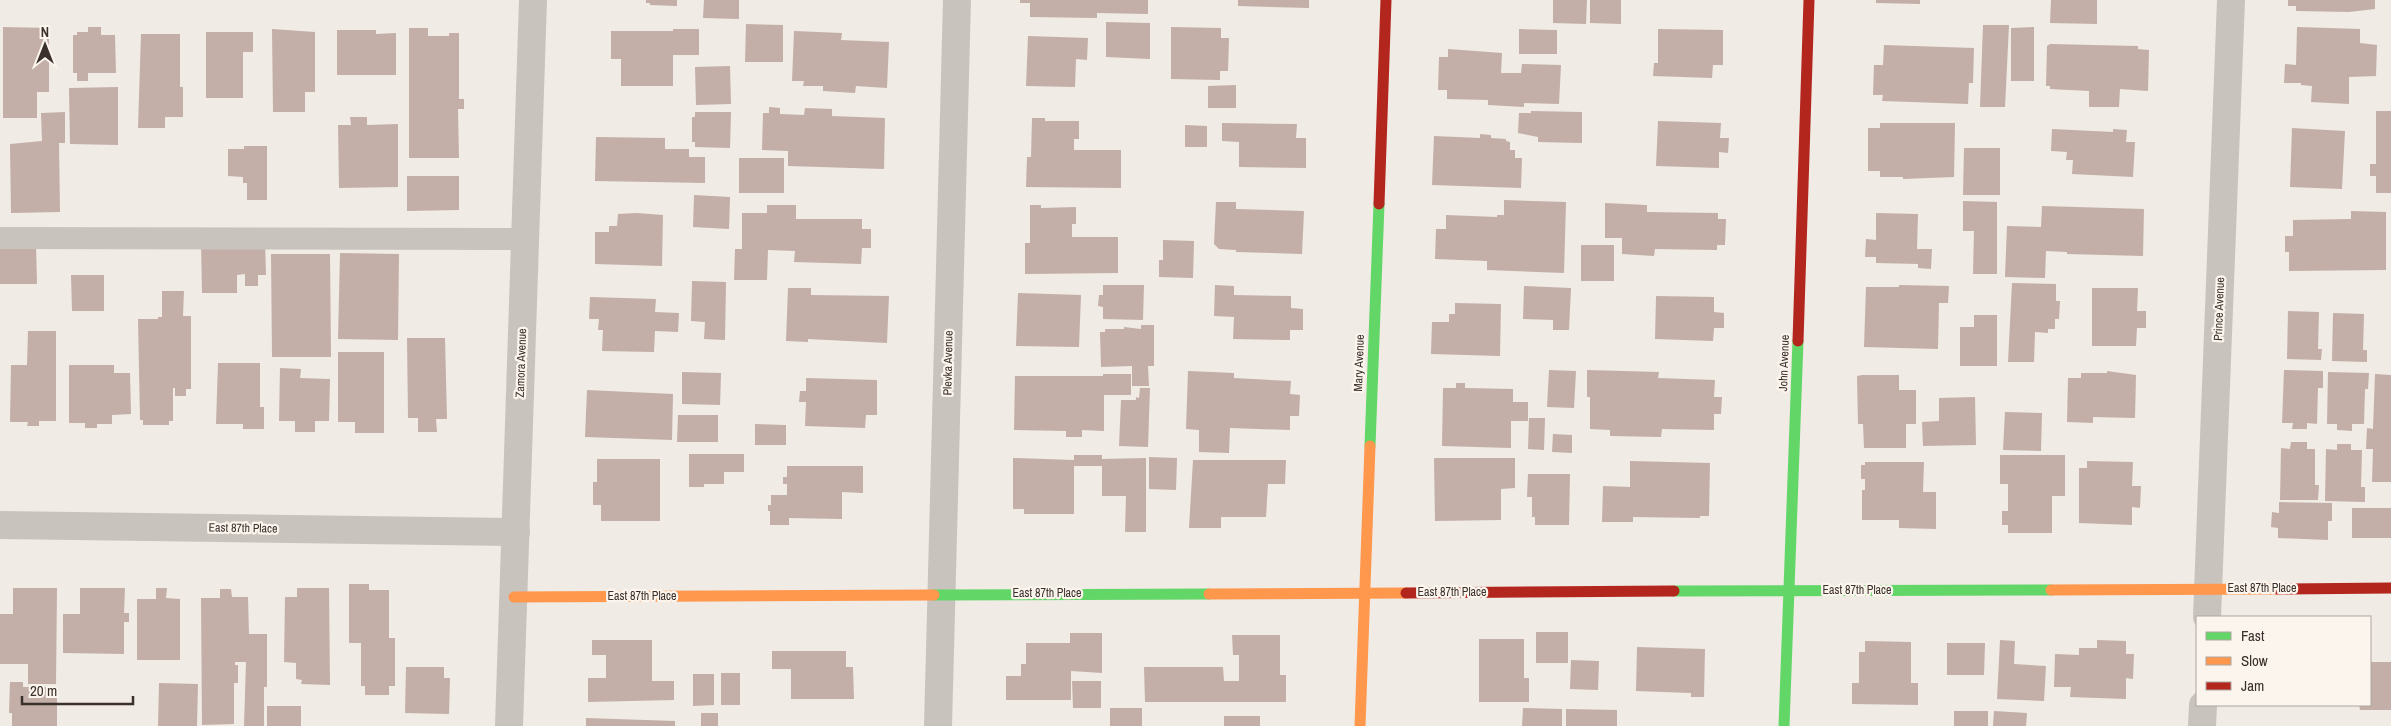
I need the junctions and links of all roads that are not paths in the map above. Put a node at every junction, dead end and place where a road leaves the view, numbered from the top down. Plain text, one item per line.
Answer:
1 (533, 0) edge
2 (957, 0) edge
3 (1386, 0) edge
4 (1809, 0) edge
5 (2231, 0) edge
6 (0, 238) edge
7 (525, 239) junction
8 (0, 525) edge
9 (516, 532) junction
10 (2208, 588) junction
11 (2391, 588) edge
12 (1790, 590) junction
13 (1365, 592) junction
14 (943, 594) junction
15 (514, 597) junction
16 (2207, 616) edge
17 (2203, 706) edge
18 (509, 726) edge
19 (938, 726) edge
20 (1360, 726) edge
21 (1784, 726) edge
22 (2202, 726) edge

1 - 7 street, Zamora Avenue
2 - 14 street, Plevka Avenue
3 - 13 street, Mary Avenue
4 - 12 street, John Avenue
5 - 10 street, Prince Avenue
6 - 7 lane
7 - 9 street, Zamora Avenue
8 - 9 street, East 87th Place
9 - 15 street, Zamora Avenue
10 - 11 street, East 87th Place
10 - 12 street, East 87th Place
10 - 16 street, Prince Avenue
12 - 13 street, East 87th Place
12 - 21 street, John Avenue
13 - 14 street, East 87th Place
13 - 20 street, Mary Avenue
14 - 15 street, East 87th Place
14 - 19 street, Plevka Avenue
15 - 18 street, Zamora Avenue
17 - 22 street

